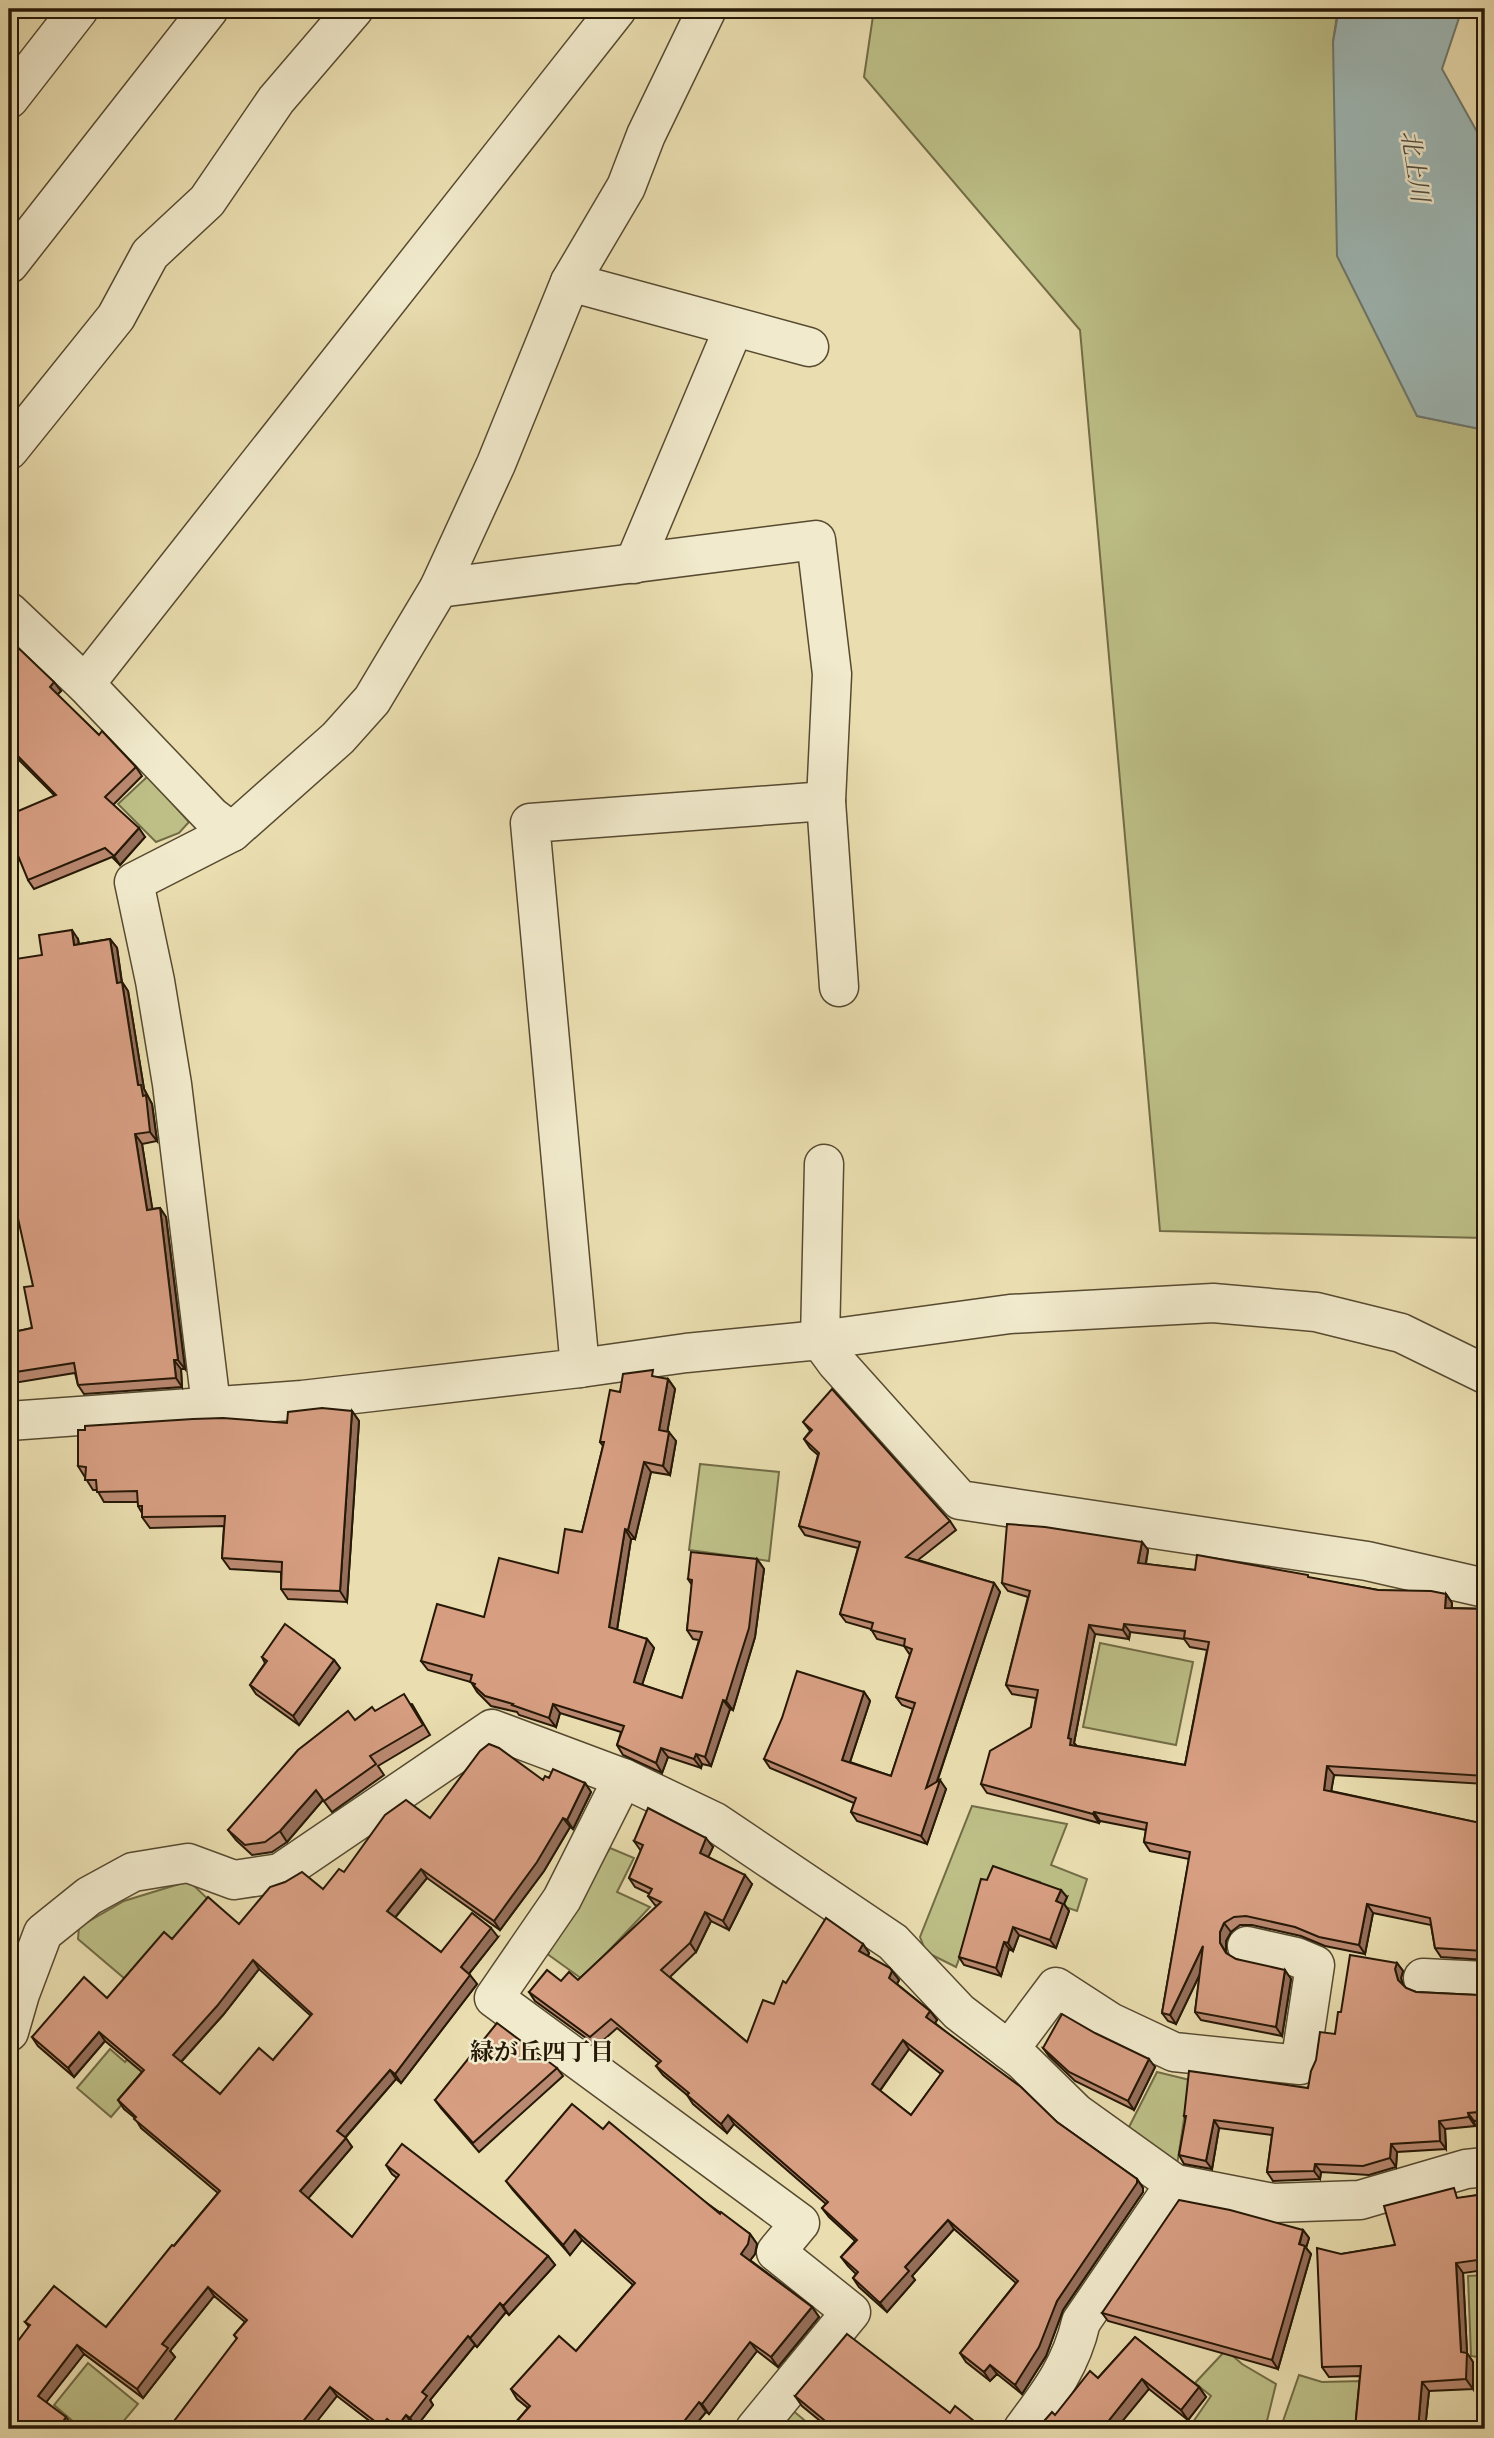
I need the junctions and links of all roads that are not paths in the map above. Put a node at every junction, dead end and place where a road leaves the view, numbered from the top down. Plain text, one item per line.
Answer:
1 (79, 9) edge
2 (209, 9) edge
3 (354, 9) edge
4 (617, 9) edge
5 (693, 14) edge
6 (9, 99) edge
7 (9, 264) edge
8 (570, 282) junction
9 (734, 327) junction
10 (809, 347) dead end
11 (11, 441) edge
12 (634, 564) junction
13 (439, 588) junction
14 (9, 612) edge
15 (85, 684) junction
16 (826, 801) junction
17 (232, 832) junction
18 (839, 987) dead end
19 (824, 1164) dead end
20 (820, 1340) junction
21 (580, 1368) junction
22 (1485, 1374) edge
23 (211, 1405) junction
24 (9, 1421) edge
25 (1485, 1588) edge
26 (623, 1777) junction
27 (1247, 1946) dead end
28 (1423, 1978) dead end
29 (1485, 1981) edge
30 (9, 2032) edge
31 (1009, 2050) junction
32 (1485, 2167) edge
33 (1175, 2184) junction
34 (755, 2429) edge
35 (1023, 2429) edge

1 - 6 street
2 - 7 street
3 - 11 street
4 - 15 street
5 - 8 street
8 - 9 street
8 - 13 street
9 - 10 street
9 - 12 street
12 - 13 street
12 - 16 street
13 - 17 street
14 - 15 street
15 - 17 street
16 - 18 street
16 - 21 street
17 - 23 street
19 - 20 street
20 - 21 street
20 - 22 street
20 - 25 street
21 - 23 street
23 - 24 street
26 - 30 street
26 - 31 street
26 - 34 street
27 - 31 street
28 - 29 street
31 - 33 street
32 - 33 street
33 - 35 street

